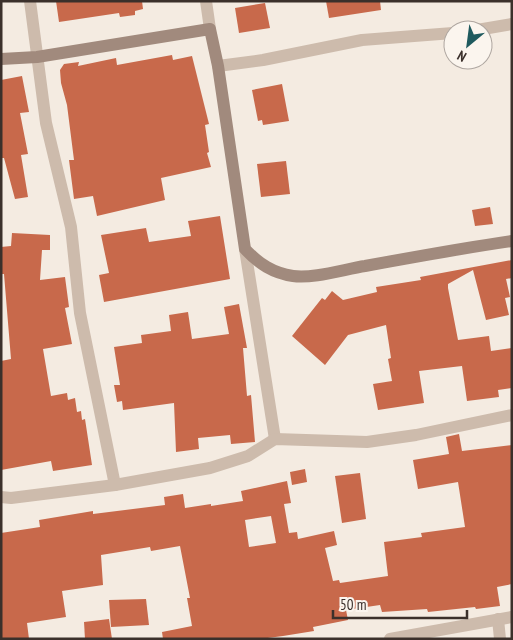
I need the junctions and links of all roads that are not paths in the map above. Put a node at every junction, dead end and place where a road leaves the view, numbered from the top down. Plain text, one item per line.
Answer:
1 (30, 1) edge
2 (206, 1) edge
3 (512, 24) edge
4 (493, 27) edge
5 (210, 29) junction
6 (443, 34) edge
7 (37, 57) junction
8 (1, 59) edge
9 (218, 66) junction
10 (512, 241) edge
11 (245, 249) junction
12 (512, 415) edge
13 (275, 439) junction
14 (114, 484) junction
15 (1, 497) edge
16 (512, 617) edge
17 (498, 619) junction
18 (390, 639) edge
19 (500, 639) edge

1 - 7 street
2 - 5 street
3 - 4 street
5 - 7 street
5 - 9 street
6 - 9 street
7 - 8 street
7 - 14 street
9 - 11 street
10 - 11 street
11 - 13 street
12 - 13 street
13 - 14 street
14 - 15 street
16 - 17 street
17 - 18 street
17 - 19 street

